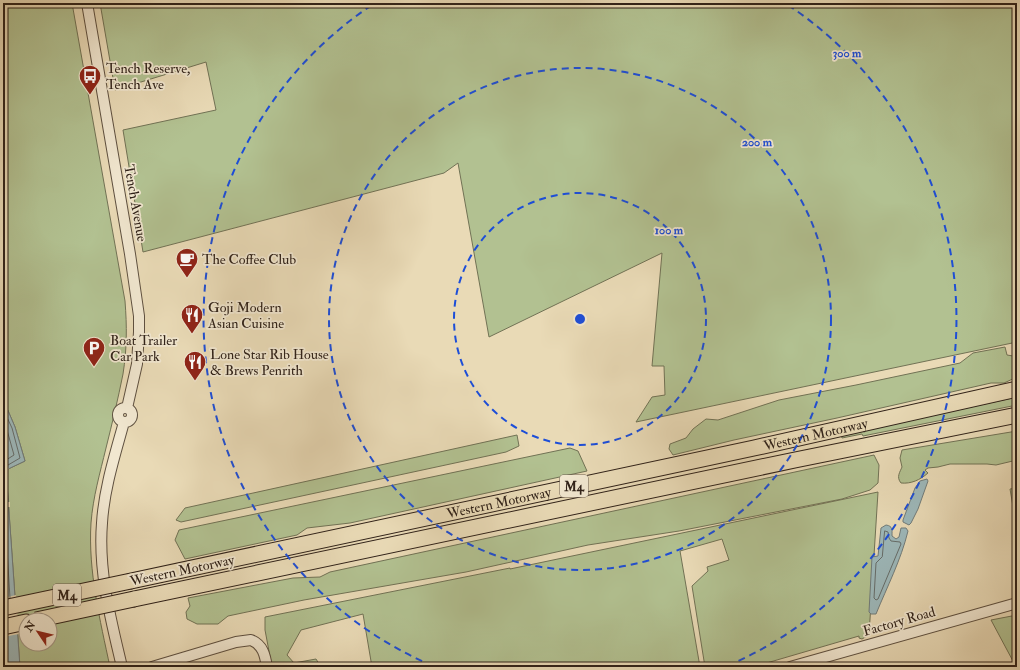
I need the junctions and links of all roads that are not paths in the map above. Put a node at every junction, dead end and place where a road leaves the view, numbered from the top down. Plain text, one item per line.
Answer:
1 (87, 3) edge
2 (1017, 390) edge
3 (1017, 416) edge
4 (1017, 603) edge
5 (3, 608) edge
6 (58, 615) edge
7 (18, 624) edge
8 (3, 627) edge
9 (122, 667) edge
10 (152, 667) edge
11 (267, 667) edge
12 (790, 667) edge

1 - 9 street, Tench Avenue
2 - 5 highway, Western Motorway / M4, bridge
3 - 6 highway, Western Motorway / M4, bridge
4 - 12 street, Factory Road
7 - 8 highway
10 - 11 street

